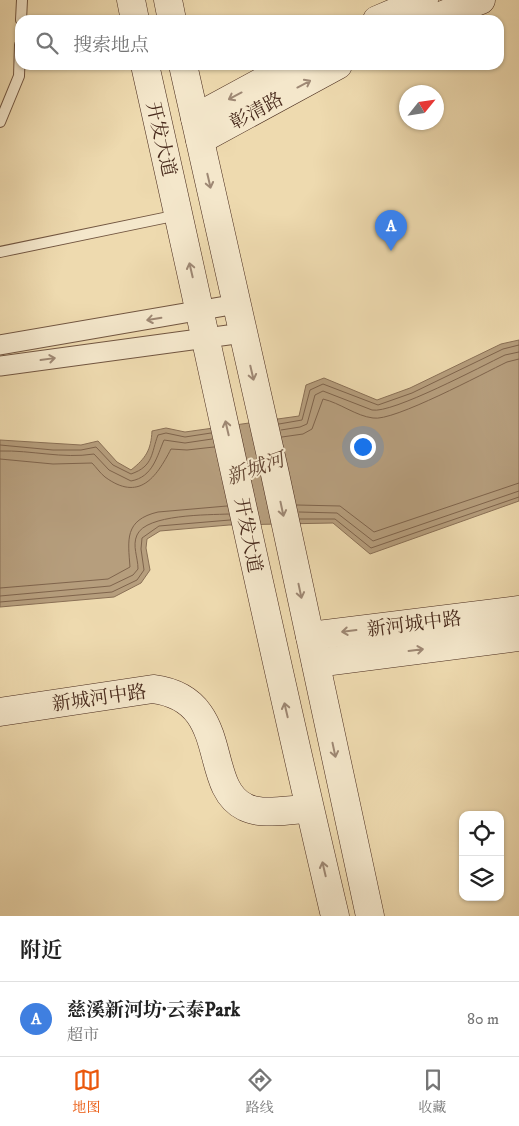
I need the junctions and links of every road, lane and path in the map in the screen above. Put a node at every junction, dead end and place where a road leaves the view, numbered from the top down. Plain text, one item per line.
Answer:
1 (22, 0) edge
2 (131, 0) edge
3 (168, 0) edge
4 (424, 0) edge
5 (481, 0) edge
6 (21, 15) edge
7 (134, 15) edge
8 (171, 15) edge
9 (389, 15) edge
10 (443, 15) edge
11 (18, 70) edge
12 (147, 70) edge
13 (183, 70) edge
14 (286, 70) edge
15 (327, 70) edge
16 (0, 122) edge
17 (197, 129) junction
18 (179, 215) junction
19 (0, 252) edge
20 (237, 304) junction
21 (200, 311) junction
22 (243, 333) junction
23 (206, 338) junction
24 (0, 344) edge
25 (0, 366) edge
26 (519, 610) edge
27 (310, 636) junction
28 (519, 637) edge
29 (316, 663) junction
30 (0, 712) edge
31 (309, 808) junction
32 (335, 916) edge
33 (370, 916) edge

1 - 6 lane
2 - 7 main road
3 - 8 main road
4 - 9 main road
5 - 10 main road
11 - 16 lane
12 - 18 main road, 开发大道
13 - 17 main road, 开发大道
14 -> 17 main road, 彰清路
17 -> 15 main road, 彰清路
17 -> 20 main road, 开发大道
18 - 19 lane
21 -> 18 main road, 开发大道
20 - 21 street
20 - 22 main road, 开发大道
21 - 23 main road, 开发大道
21 -> 24 street
22 - 23 street
22 -> 27 main road, 开发大道
25 -> 23 street
31 -> 23 main road, 开发大道
26 -> 27 main road, 新河城中路
27 - 29 main road, 开发大道
29 -> 28 main road, 新河城中路
29 -> 33 main road, 开发大道
30 - 31 main road, 新城河中路
32 -> 31 main road, 开发大道

